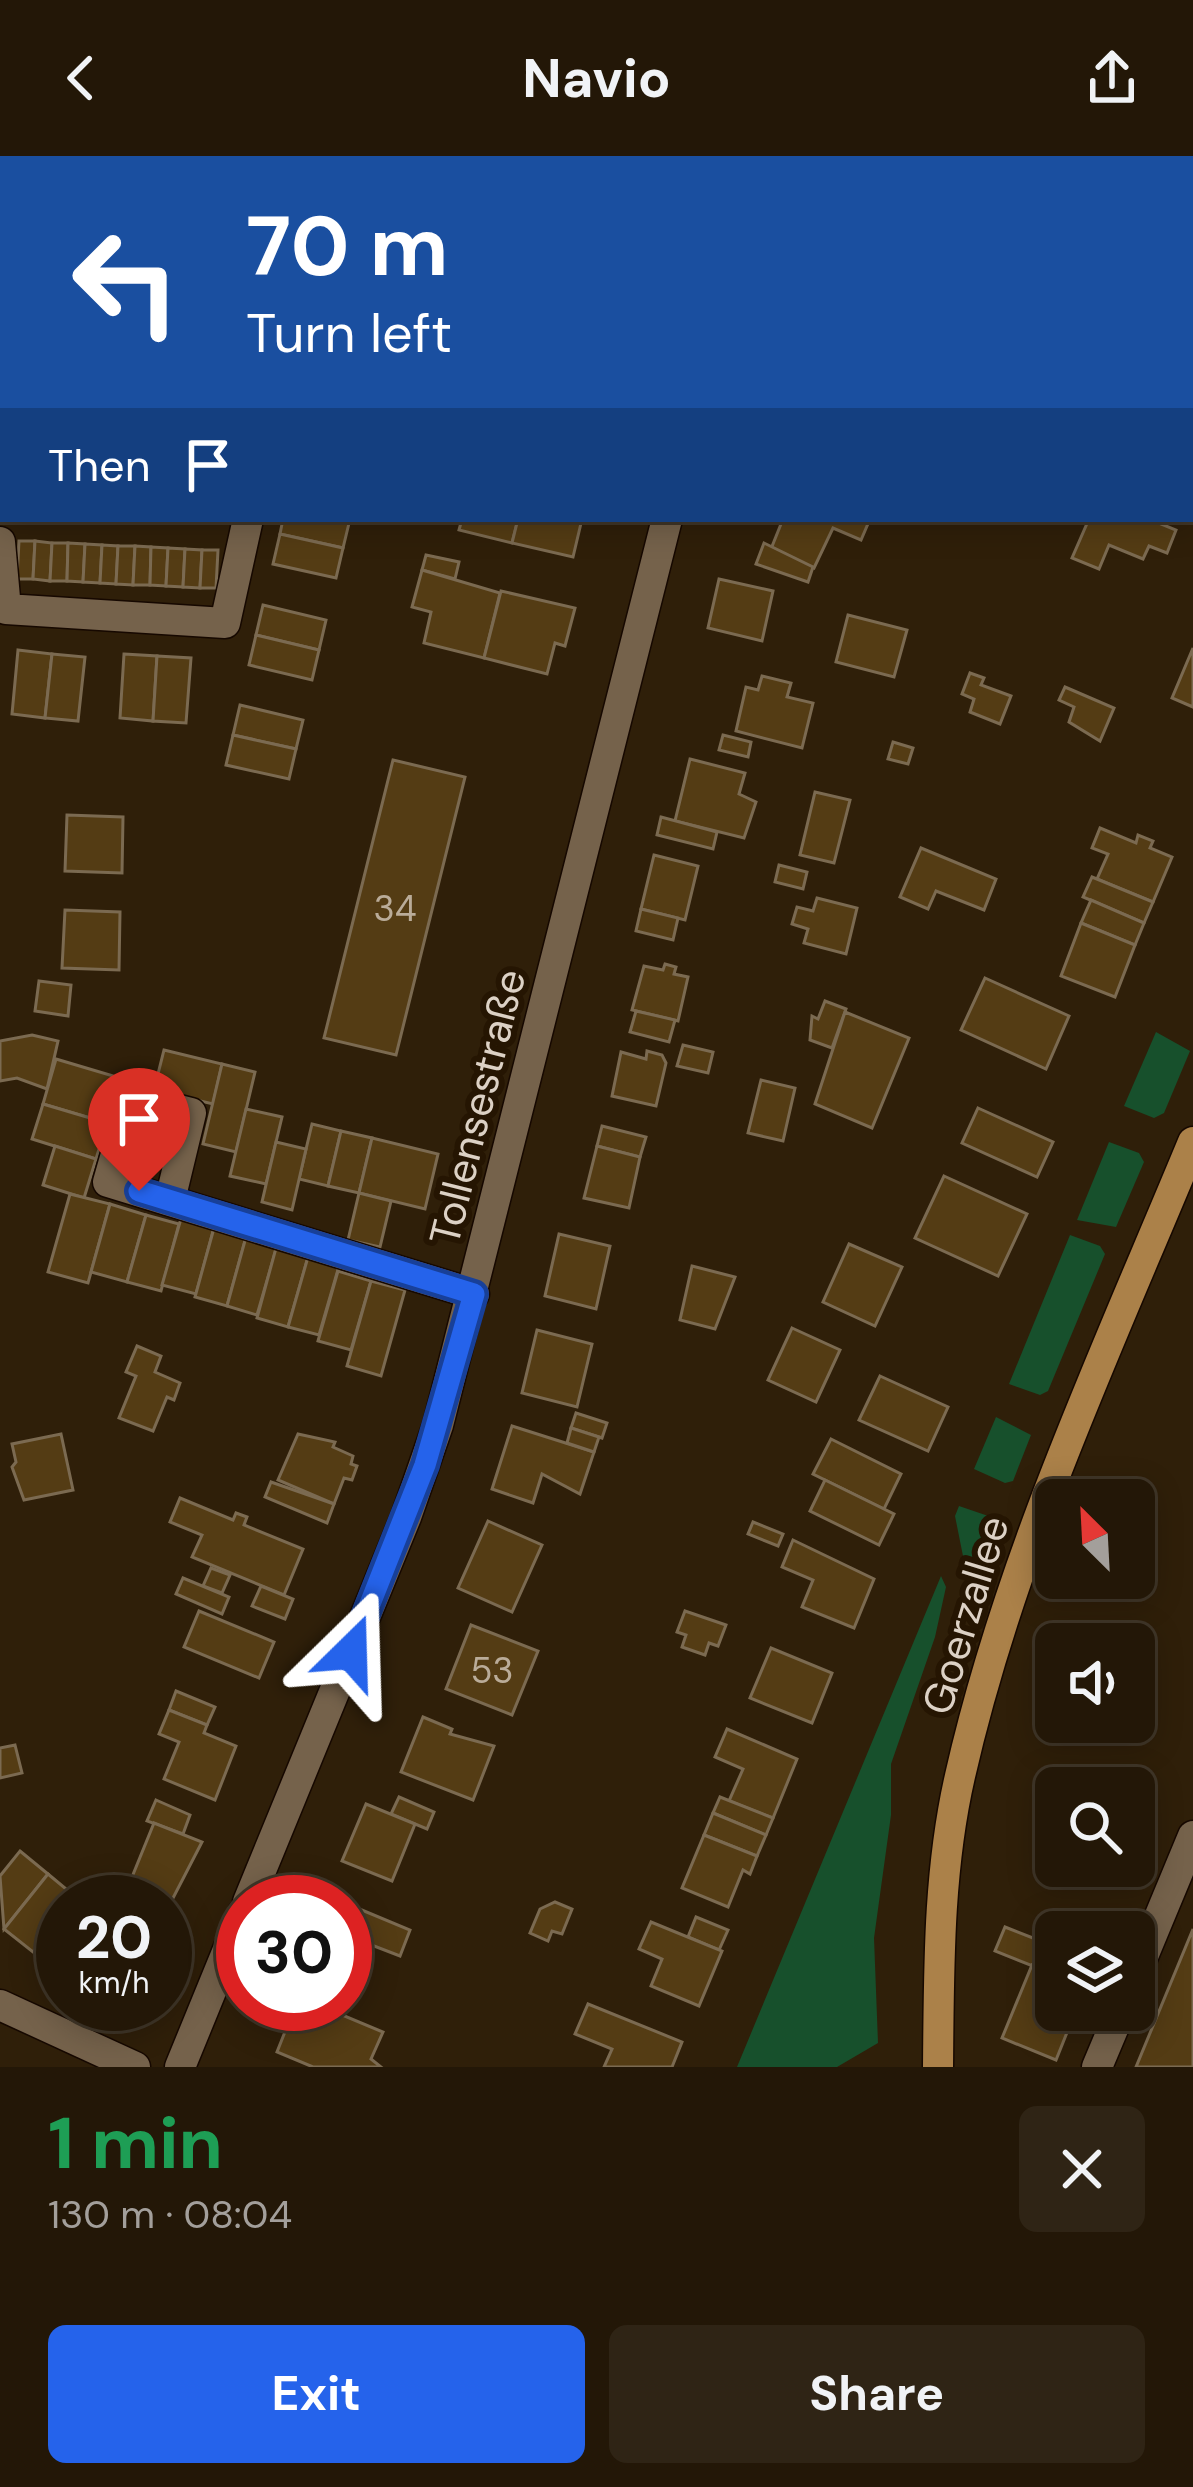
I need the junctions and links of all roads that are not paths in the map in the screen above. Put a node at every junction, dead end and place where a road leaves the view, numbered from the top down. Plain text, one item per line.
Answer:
1 (247, 522) edge
2 (666, 522) edge
3 (0, 542) edge
4 (1193, 1142) edge
5 (170, 1200) dead end
6 (474, 1294) junction
7 (1193, 1836) edge
8 (259, 1875) edge
9 (1155, 1927) edge
10 (216, 1979) edge
11 (0, 2005) edge
12 (1112, 2031) edge
13 (135, 2067) edge
14 (180, 2067) edge
15 (938, 2067) edge
16 (1097, 2067) edge

1 - 3 street
2 - 6 street, Tollensestraße
4 - 15 main road, Goerzallee
5 - 6 street
6 - 8 street, Tollensestraße
7 - 9 street
10 - 14 street
11 - 13 street
12 - 16 street

